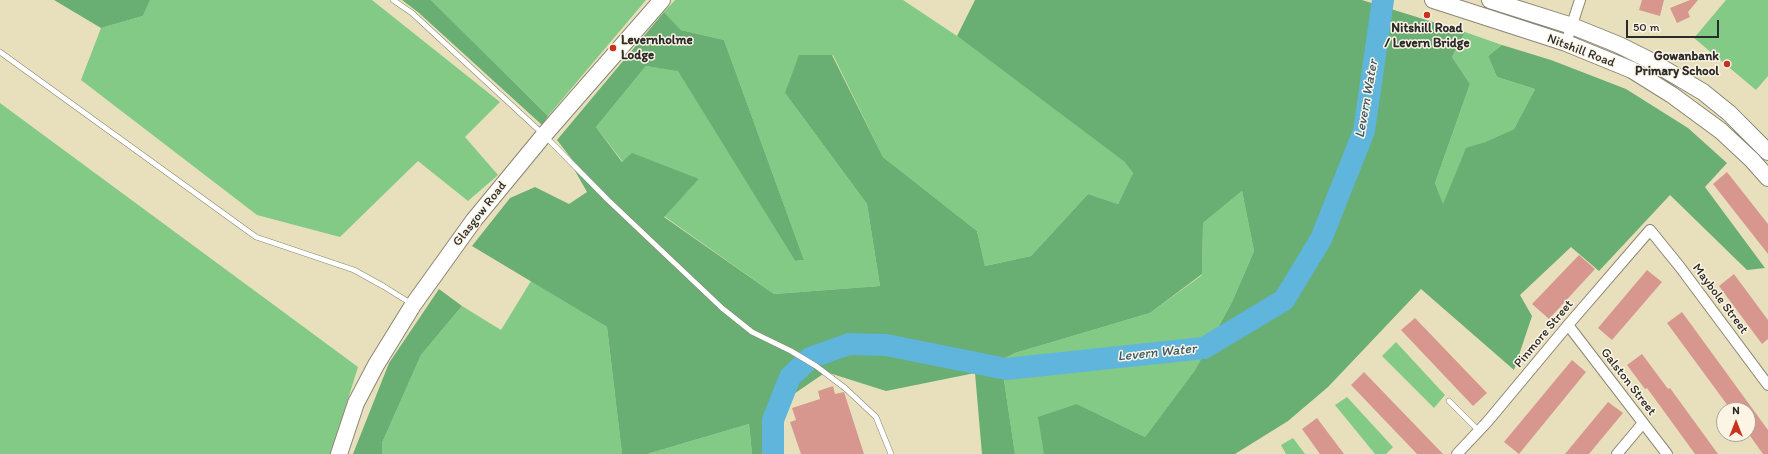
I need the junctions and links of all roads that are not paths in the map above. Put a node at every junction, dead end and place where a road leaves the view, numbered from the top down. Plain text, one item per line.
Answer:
1 (393, 0) edge
2 (662, 0) edge
3 (1433, 0) edge
4 (1490, 0) edge
5 (1580, 0) edge
6 (1572, 26) junction
7 (1566, 44) junction
8 (0, 52) edge
9 (544, 135) junction
10 (1768, 152) edge
11 (1768, 178) edge
12 (1650, 230) joint
13 (413, 305) junction
14 (1568, 325) junction
15 (1768, 385) edge
16 (1449, 401) dead end
17 (1644, 423) junction
18 (1479, 431) junction
19 (339, 454) edge
20 (891, 454) edge
21 (1457, 454) edge
22 (1617, 454) edge
23 (1667, 454) edge

1 - 9 lane
2 - 9 main road, Glasgow Road
3 - 7 main road, Nitshill Road
4 - 6 main road, Nitshill Road
5 - 6 street
6 - 7 street
6 - 10 main road, Nitshill Road
7 - 11 main road, Nitshill Road
8 - 13 lane
9 - 13 main road, Glasgow Road
9 - 20 lane
12 - 14 street, Pinmore Street
12 - 15 street, Maybole Street
13 - 19 main road, Glasgow Road
14 - 17 street, Galston Street
14 - 18 street, Pinmore Street
16 - 18 lane
17 - 22 street
17 - 23 street, Galston Street
18 - 21 street, Pinmore Street

